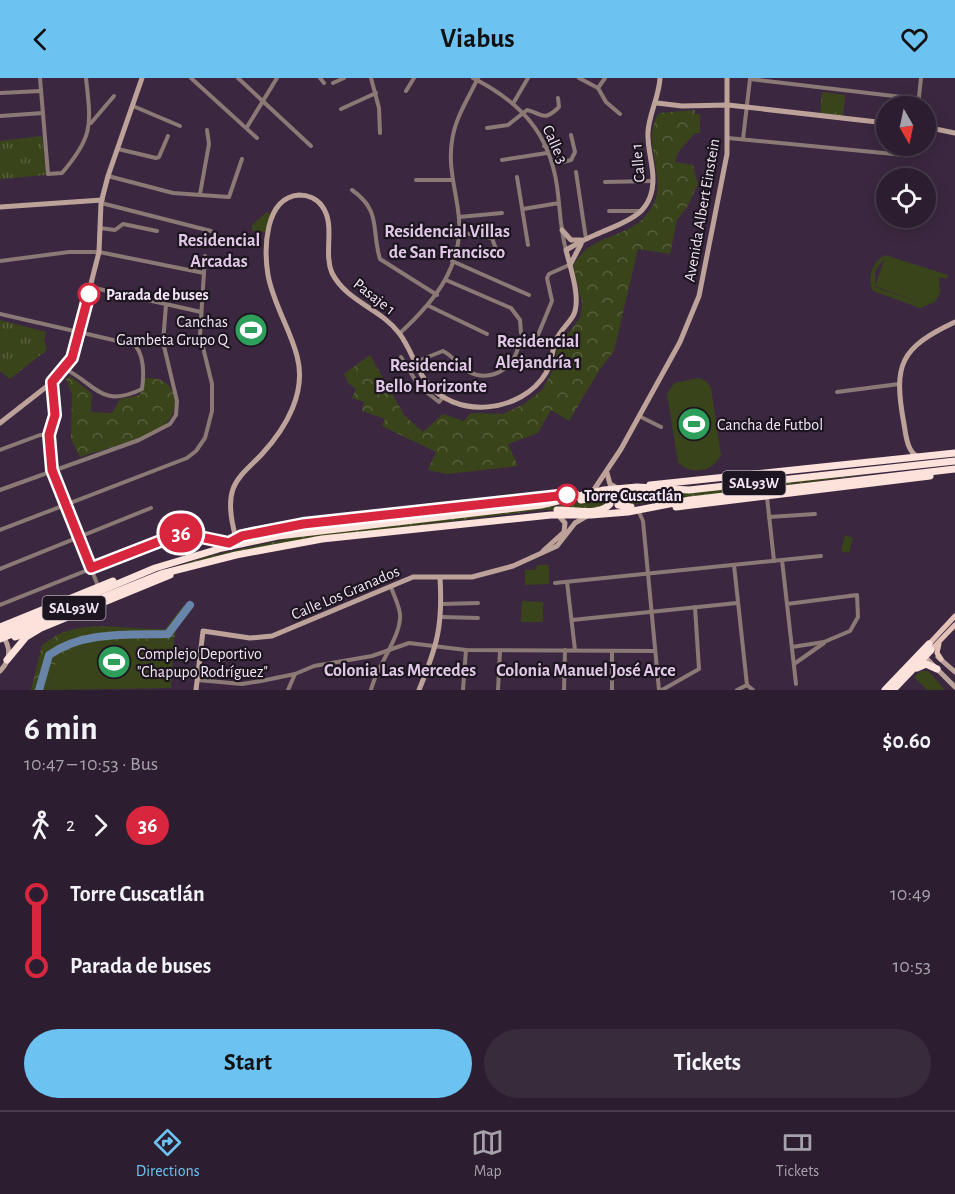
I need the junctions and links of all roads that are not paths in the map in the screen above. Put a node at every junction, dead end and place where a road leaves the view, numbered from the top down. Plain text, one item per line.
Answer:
1 (40, 78) edge
2 (86, 78) edge
3 (142, 78) edge
4 (191, 78) edge
5 (238, 78) edge
6 (277, 78) edge
7 (320, 78) edge
8 (344, 78) edge
9 (371, 78) edge
10 (414, 78) edge
11 (528, 78) edge
12 (579, 78) edge
13 (605, 78) edge
14 (660, 78) edge
15 (727, 78) edge
16 (750, 78) edge
17 (921, 78) edge
18 (476, 79) edge
19 (324, 83) dead end
20 (333, 83) dead end
21 (598, 88) junction
22 (41, 91) junction
23 (406, 91) dead end
24 (0, 93) edge
25 (376, 93) junction
26 (114, 96) dead end
27 (895, 96) edge
28 (919, 96) edge
29 (558, 98) dead end
30 (263, 102) junction
31 (514, 102) junction
32 (657, 103) junction
33 (728, 105) junction
34 (133, 106) junction
35 (748, 107) junction
36 (341, 109) dead end
37 (524, 112) junction
38 (43, 113) junction
39 (620, 114) dead end
40 (0, 116) edge
41 (876, 122) edge
42 (91, 123) junction
43 (180, 126) dead end
44 (247, 127) junction
45 (487, 128) dead end
46 (936, 129) edge
47 (207, 130) dead end
48 (380, 133) dead end
49 (955, 133) edge
50 (571, 135) dead end
51 (168, 136) dead end
52 (257, 138) dead end
53 (728, 138) junction
54 (743, 139) junction
55 (311, 146) dead end
56 (544, 147) junction
57 (116, 148) junction
58 (876, 152) edge
59 (547, 153) junction
60 (242, 159) dead end
61 (502, 160) dead end
62 (576, 172) dead end
63 (108, 176) junction
64 (517, 177) dead end
65 (416, 180) dead end
66 (452, 180) junction
67 (653, 181) junction
68 (605, 182) dead end
69 (352, 190) dead end
70 (200, 194) junction
71 (102, 201) junction
72 (559, 203) junction
73 (0, 207) edge
74 (523, 209) junction
75 (609, 211) dead end
76 (642, 211) junction
77 (502, 213) dead end
78 (459, 217) junction
79 (100, 228) junction
80 (562, 230) junction
81 (157, 231) dead end
82 (211, 231) dead end
83 (458, 232) junction
84 (586, 239) junction
85 (528, 245) dead end
86 (566, 250) junction
87 (99, 252) junction
88 (497, 252) dead end
89 (205, 256) dead end
90 (0, 261) edge
91 (452, 261) junction
92 (570, 266) junction
93 (204, 273) junction
94 (446, 280) junction
95 (90, 287) junction
96 (437, 295) junction
97 (529, 295) dead end
98 (166, 305) junction
99 (429, 306) junction
100 (201, 312) junction
101 (0, 314) edge
102 (955, 322) edge
103 (78, 333) junction
104 (399, 333) junction
105 (521, 333) dead end
106 (487, 334) dead end
107 (538, 335) dead end
108 (519, 339) dead end
109 (72, 352) junction
110 (401, 357) dead end
111 (415, 362) junction
112 (68, 368) junction
113 (52, 382) junction
114 (899, 384) junction
115 (43, 389) junction
116 (837, 392) dead end
117 (444, 396) junction
118 (53, 398) junction
119 (639, 416) junction
120 (0, 418) edge
121 (0, 423) edge
122 (661, 427) dead end
123 (49, 435) junction
124 (907, 442) junction
125 (0, 450) edge
126 (955, 453) edge
127 (918, 457) junction
128 (901, 459) junction
129 (955, 461) edge
130 (863, 464) junction
131 (608, 468) junction
132 (955, 469) edge
133 (52, 470) junction
134 (955, 474) edge
135 (819, 475) junction
136 (869, 485) junction
137 (820, 486) junction
138 (637, 487) junction
139 (618, 488) junction
140 (0, 490) edge
141 (689, 490) junction
142 (593, 491) junction
143 (767, 497) junction
144 (690, 500) junction
145 (65, 505) junction
146 (541, 505) junction
147 (447, 507) junction
148 (151, 508) dead end
149 (650, 509) junction
150 (640, 510) junction
151 (461, 513) junction
152 (815, 514) dead end
153 (551, 515) junction
154 (591, 515) junction
155 (769, 517) junction
156 (513, 518) junction
157 (643, 521) junction
158 (0, 530) edge
159 (79, 538) junction
160 (236, 538) junction
161 (225, 545) junction
162 (821, 556) dead end
163 (531, 559) junction
164 (782, 560) junction
165 (774, 561) junction
166 (734, 565) junction
167 (91, 568) junction
168 (155, 568) junction
169 (0, 569) edge
170 (647, 574) junction
171 (440, 578) junction
172 (567, 582) junction
173 (555, 583) dead end
174 (98, 586) junction
175 (391, 587) junction
176 (478, 603) dead end
177 (737, 603) junction
178 (442, 604) junction
179 (787, 604) junction
180 (0, 605) edge
181 (695, 607) junction
182 (651, 612) junction
183 (955, 616) edge
184 (442, 617) junction
185 (478, 618) dead end
186 (15, 620) junction
187 (573, 620) junction
188 (955, 625) edge
189 (0, 627) edge
190 (30, 627) junction
191 (0, 633) edge
192 (0, 639) edge
193 (938, 639) junction
194 (824, 642) junction
195 (792, 647) junction
196 (929, 647) junction
197 (437, 648) junction
198 (388, 649) junction
199 (466, 650) junction
200 (565, 650) junction
201 (575, 650) junction
202 (500, 651) junction
203 (612, 651) junction
204 (655, 651) junction
205 (923, 655) junction
206 (941, 659) junction
207 (794, 664) junction
208 (3, 668) edge
209 (937, 669) junction
210 (953, 670) edge
211 (905, 673) junction
212 (295, 674) junction
213 (943, 675) junction
214 (287, 676) junction
215 (196, 680) junction
216 (291, 681) junction
217 (796, 684) dead end
218 (747, 685) junction
219 (955, 687) edge
220 (196, 690) edge
221 (288, 690) edge
222 (371, 690) edge
223 (419, 690) edge
224 (463, 690) edge
225 (498, 690) edge
226 (564, 690) edge
227 (612, 690) edge
228 (661, 690) edge
229 (737, 690) edge
230 (753, 690) edge
231 (885, 690) edge
232 (892, 690) edge

1 - 22 street
2 - 42 street
3 - 34 street
4 - 44 street
5 - 30 street
6 - 30 street
7 - 19 street
8 - 20 street
9 - 25 street
10 - 23 street
11 - 31 street
12 - 21 street
13 - 21 street
14 - 32 street, Calle 1
15 - 33 street, Avenida Albert Einstein
16 - 27 street
16 - 35 street
17 - 28 street
18 - 31 street, Calle 3
18 - 66 street
21 - 39 street
22 - 24 street
22 - 38 street
25 - 36 street
25 - 48 street
26 - 42 street
29 - 37 street
30 - 44 street
30 - 55 street
31 - 37 street, Calle 3
32 - 33 street
32 - 67 street, Calle 1
33 - 35 street
33 - 53 street, Avenida Albert Einstein
34 - 43 street
34 - 57 street
35 - 41 street
35 - 54 street
37 - 45 street
37 - 56 street, Calle 3
38 - 40 street
38 - 42 street
44 - 52 street
46 - 49 street
47 - 70 street
50 - 56 street
51 - 57 street
53 - 54 street
53 - 119 street, Avenida Albert Einstein
54 - 58 street
56 - 59 street, Calle 3
57 - 63 street
59 - 61 street
59 - 72 street, Calle 3
60 - 70 street
62 - 84 street
63 - 70 street
63 - 71 street
64 - 74 street
65 - 66 street
66 - 78 street
67 - 68 street
67 - 76 street, Calle 1
69 - 96 street
71 - 73 street
71 - 79 street
71 - 82 street
72 - 74 street
72 - 80 street, Calle 3
74 - 85 street
75 - 76 street
76 - 84 street
77 - 78 street
78 - 83 street
79 - 81 street
79 - 87 street
80 - 84 street
80 - 86 street, Calle 3
83 - 88 street
83 - 91 street
84 - 86 street
84 - 92 street
86 - 92 street
87 - 90 street
87 - 93 street
87 - 95 street
89 - 93 street
91 - 94 street
91 - 97 street
92 - 107 street
92 - 117 street, Pasaje 1
93 - 100 street
94 - 96 street
94 - 105 street
95 - 98 street
95 - 103 street
96 - 99 street
98 - 100 street
98 - 133 street
99 - 104 street
99 - 106 street
100 - 145 street
101 - 103 street
102 - 114 street
103 - 109 street
103 - 112 street
104 - 111 street, Pasaje 1
104 - 160 street, Pasaje 1
108 - 111 street
109 - 112 street
109 - 120 street
110 - 117 street
111 - 117 street, Pasaje 1
112 - 113 street
113 - 115 street
113 - 118 street
114 - 116 street
114 - 124 street
115 - 118 street
115 - 121 street
118 - 123 street
119 - 122 street
119 - 131 street, Avenida Albert Einstein
123 - 125 street
123 - 133 street
124 - 127 street
124 - 128 street
126 - 127 highway
127 - 128 highway
128 - 130 highway
129 - 135 highway, SAL93W
130 - 135 highway
130 - 138 highway
131 - 139 street
131 - 142 street, Avenida Albert Einstein
132 - 137 highway, SAL93W
133 - 140 street
133 - 145 street
134 - 136 highway
135 - 141 highway, SAL93W
136 - 137 highway
136 - 143 highway
137 - 144 highway, SAL93W
138 - 139 highway, SAL93W
138 - 141 highway, SAL93W
139 - 142 highway, SAL93W
141 - 144 highway
142 - 146 highway, SAL93W
142 - 147 highway
143 - 149 highway
143 - 155 street
144 - 150 highway, SAL93W
145 - 158 street
145 - 159 street
146 - 151 highway, SAL93W
146 - 156 highway
147 - 151 highway
147 - 160 highway
148 - 159 street
149 - 150 highway
149 - 157 street
150 - 154 highway, SAL93W
150 - 157 street
151 - 161 highway, SAL93W
152 - 155 street
153 - 154 highway, SAL93W
153 - 156 highway, SAL93W
153 - 163 street, Calle Los Granados
154 - 163 street, Calle Los Granados
155 - 165 street
156 - 190 highway, SAL93W
157 - 170 street
159 - 167 street
159 - 169 street
160 - 161 highway
161 - 167 street
161 - 168 highway, SAL93W
162 - 164 street
163 - 171 street, Calle Los Granados
164 - 165 street
164 - 179 street
165 - 166 street
166 - 170 street
166 - 177 street
167 - 174 street
167 - 180 street
168 - 174 highway
168 - 190 highway, SAL93W
170 - 172 street
170 - 182 street
171 - 175 street, Calle Los Granados
171 - 178 street
172 - 173 street
172 - 187 street
174 - 186 highway
175 - 198 street
175 - 215 street, Calle Los Granados
176 - 178 street
177 - 181 street
177 - 218 street
178 - 184 street
179 - 194 street
179 - 195 street
181 - 182 street
181 - 228 street
182 - 187 street
182 - 204 street
183 - 193 main road
184 - 185 street
184 - 197 street
186 - 189 highway
186 - 190 highway
187 - 201 street
188 - 193 main road
190 - 191 highway, SAL93W, bridge
190 - 192 highway, SAL93W, bridge
190 - 208 highway
191 - 208 street
193 - 196 main road
193 - 206 main road
193 - 211 highway
194 - 195 street
194 - 207 street
195 - 207 street
196 - 205 highway
196 - 206 street
197 - 198 street
197 - 199 street
197 - 223 street
198 - 212 street
198 - 222 street
199 - 202 street
199 - 224 street
200 - 201 street
200 - 202 street
200 - 226 street
201 - 203 street
202 - 225 street
203 - 204 street
203 - 227 street
204 - 228 street
205 - 209 street
205 - 211 highway
206 - 210 street
207 - 217 street
209 - 211 highway
209 - 213 street
210 - 213 street
211 - 231 highway
211 - 232 highway
212 - 214 street
212 - 216 street
213 - 219 street
214 - 215 street
214 - 216 street
215 - 220 street
216 - 221 street
218 - 229 street
218 - 230 street

